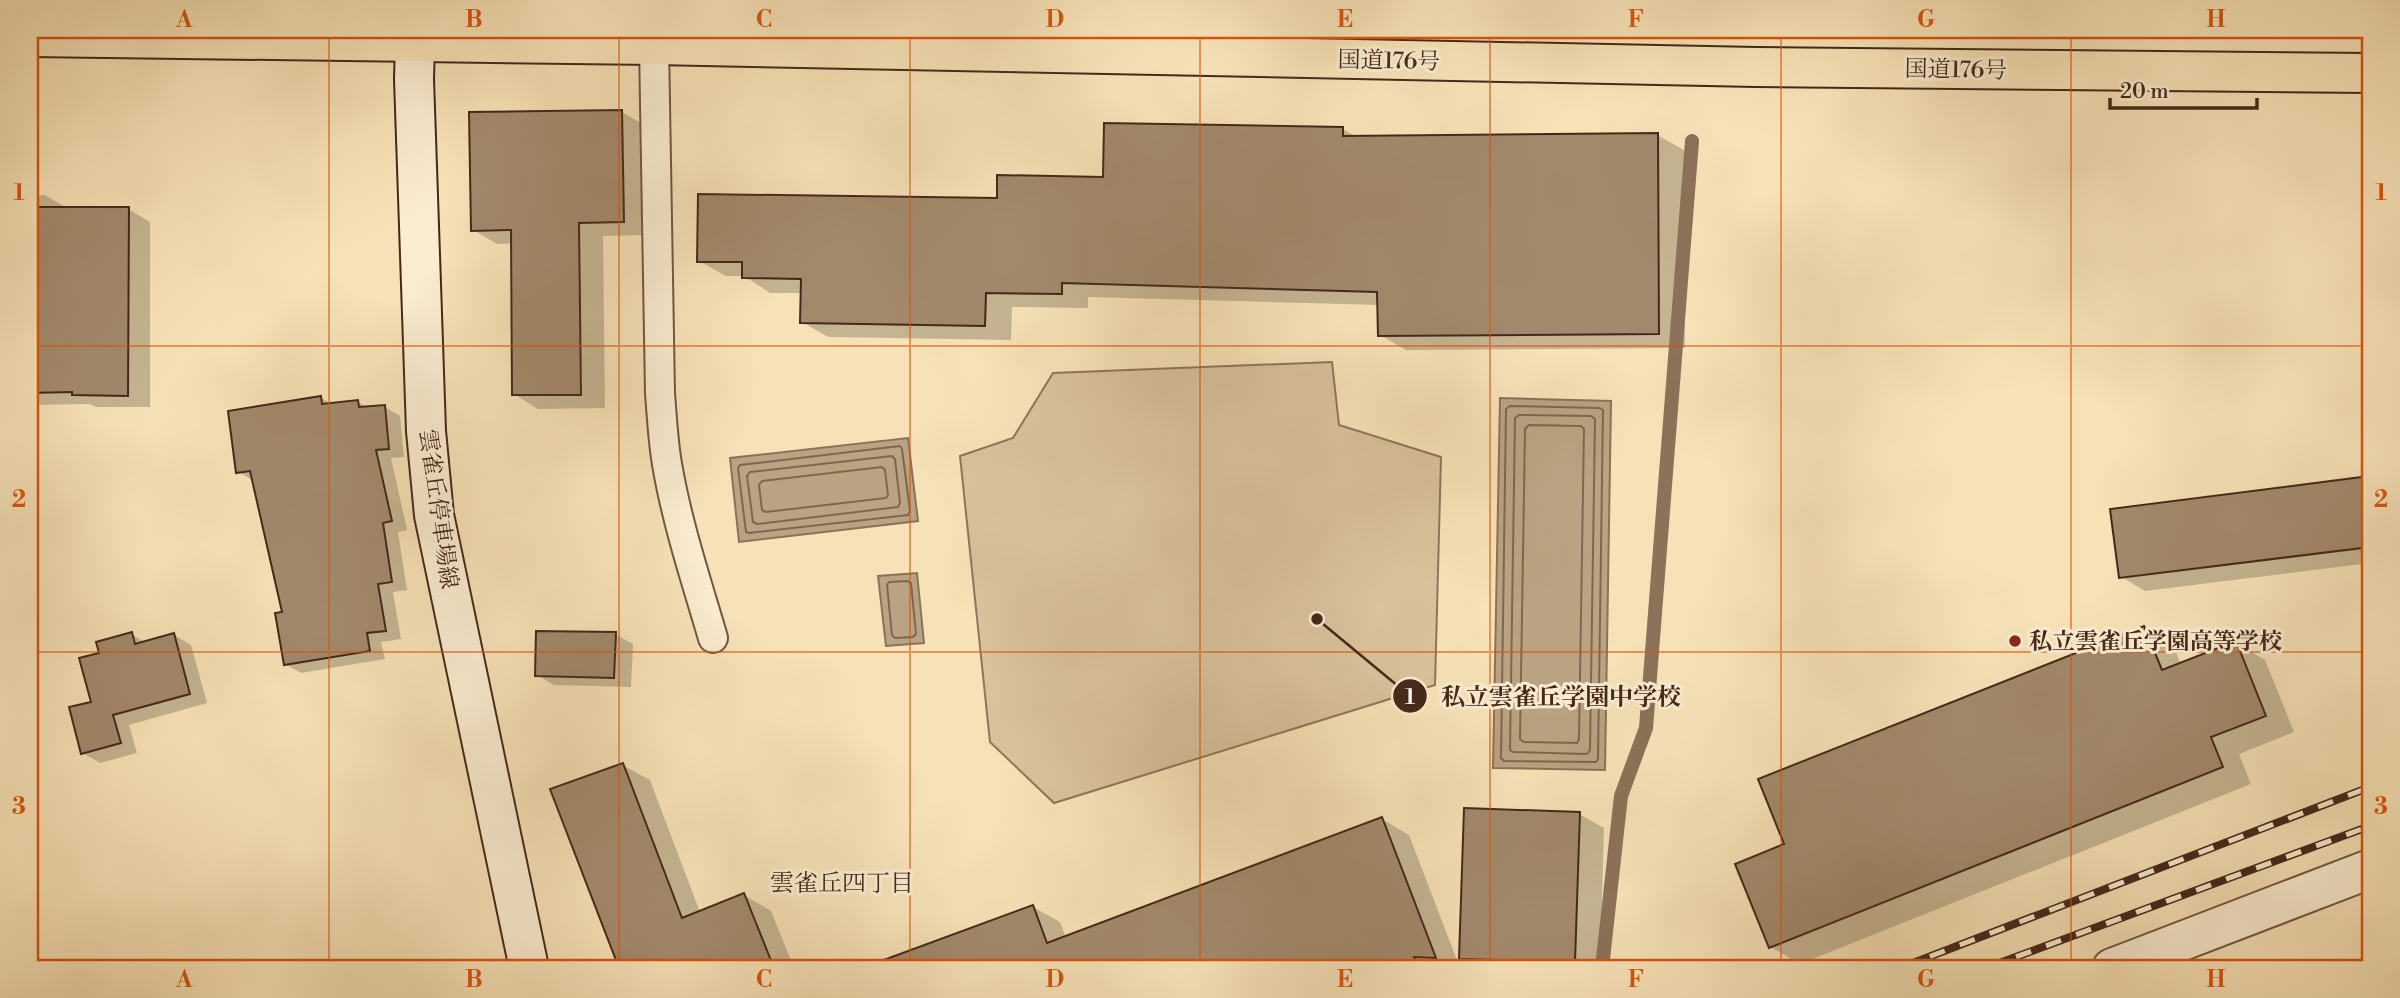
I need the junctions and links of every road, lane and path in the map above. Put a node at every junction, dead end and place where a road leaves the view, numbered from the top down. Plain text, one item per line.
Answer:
1 (30, 37) edge
2 (415, 43) junction
3 (654, 45) junction
4 (2370, 73) edge
5 (713, 638) dead end
6 (2370, 869) edge
7 (529, 968) edge
8 (2112, 968) edge

1 - 2 highway, 国道176号
2 - 3 highway, 国道176号
2 - 7 main road, 雲雀丘停車場線
3 - 4 highway, 国道176号
3 - 5 lane
6 - 8 main road

